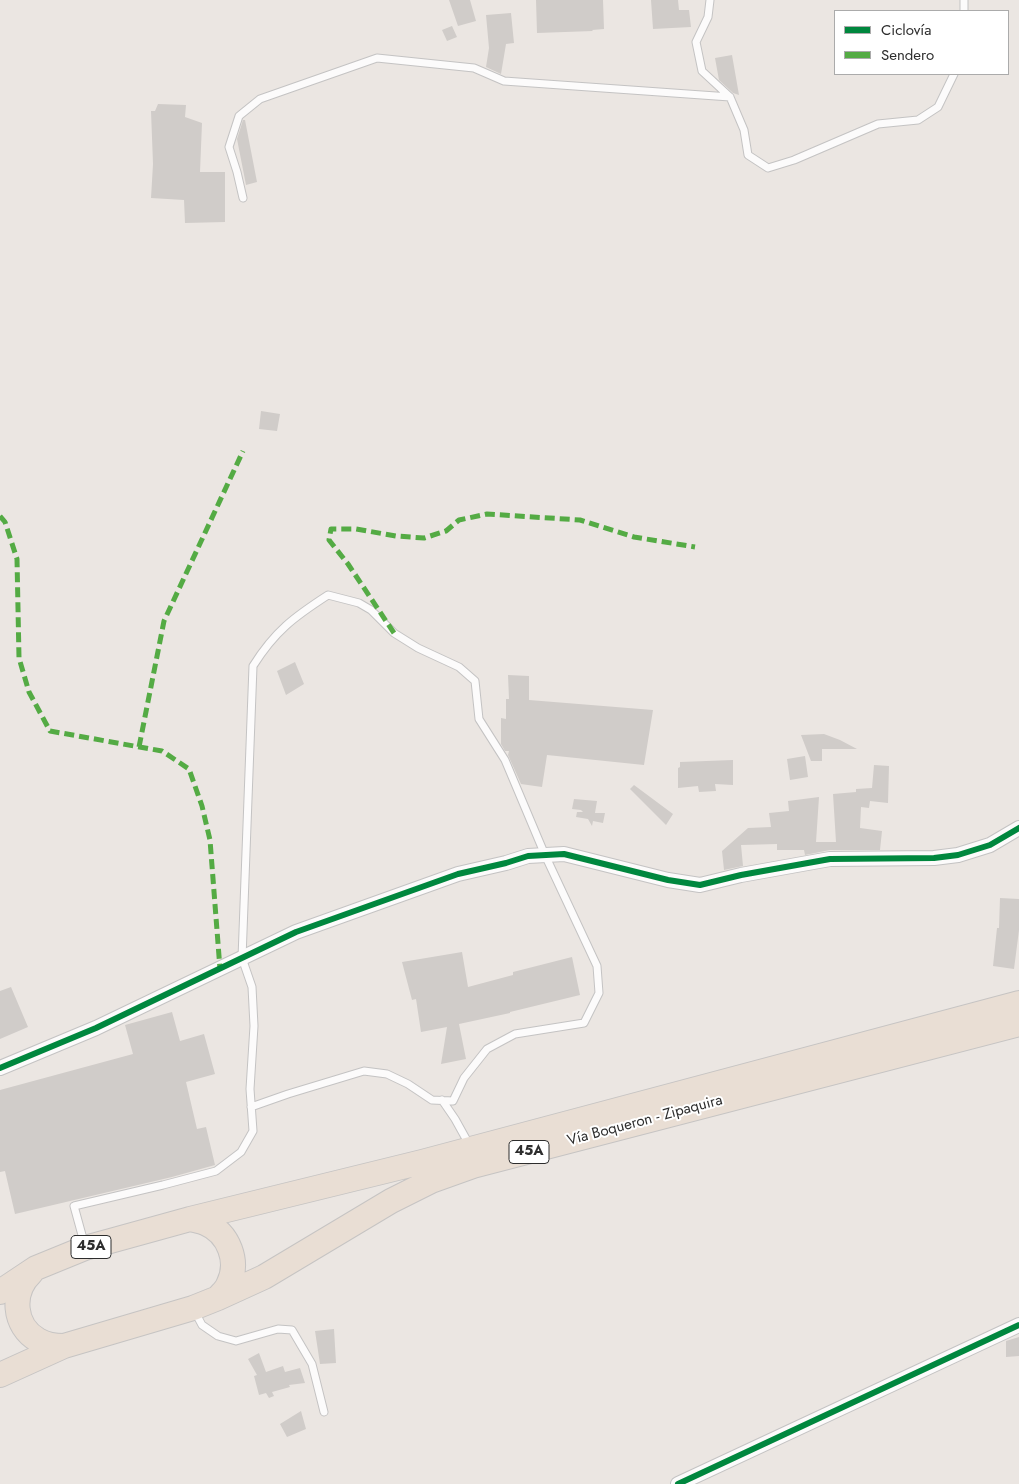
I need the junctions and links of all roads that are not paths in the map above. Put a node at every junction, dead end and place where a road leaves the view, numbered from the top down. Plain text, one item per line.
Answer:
1 (710, 0) edge
2 (954, 75) edge
3 (730, 97) junction
4 (243, 198) dead end
5 (1019, 828) edge
6 (546, 855) junction
7 (242, 958) junction
8 (1019, 1004) edge
9 (1019, 1024) edge
10 (0, 1068) edge
11 (442, 1100) junction
12 (251, 1107) junction
13 (471, 1149) junction
14 (190, 1219) junction
15 (85, 1248) junction
16 (36, 1268) junction
17 (0, 1292) edge
18 (218, 1298) junction
19 (193, 1308) junction
20 (1019, 1325) edge
21 (64, 1346) junction
22 (0, 1376) edge
23 (324, 1412) dead end
24 (678, 1484) edge

1 - 3 lane
2 - 3 lane
3 - 4 lane
5 - 6 street
6 - 7 street
6 - 7 lane
6 - 11 lane
7 - 10 street
7 - 12 lane
8 - 13 highway, Vía Boqueron - Zipaquira / 45A
9 - 18 highway, Vía Boqueron - Zipaquira / 45A
11 - 12 lane
11 - 13 lane
12 - 15 lane
13 - 14 highway, Vía Boqueron - Zipaquira / 45A
14 - 15 highway, 45A
14 - 18 highway
15 - 16 highway, 45A
16 - 17 highway, 45A
16 - 21 highway
18 - 19 highway, Vía Boqueron - Zipaquira / 45A
19 - 21 highway, Vía Boqueron - Zipaquira / 45A
19 - 23 lane
20 - 24 street
21 - 22 highway, 45A

